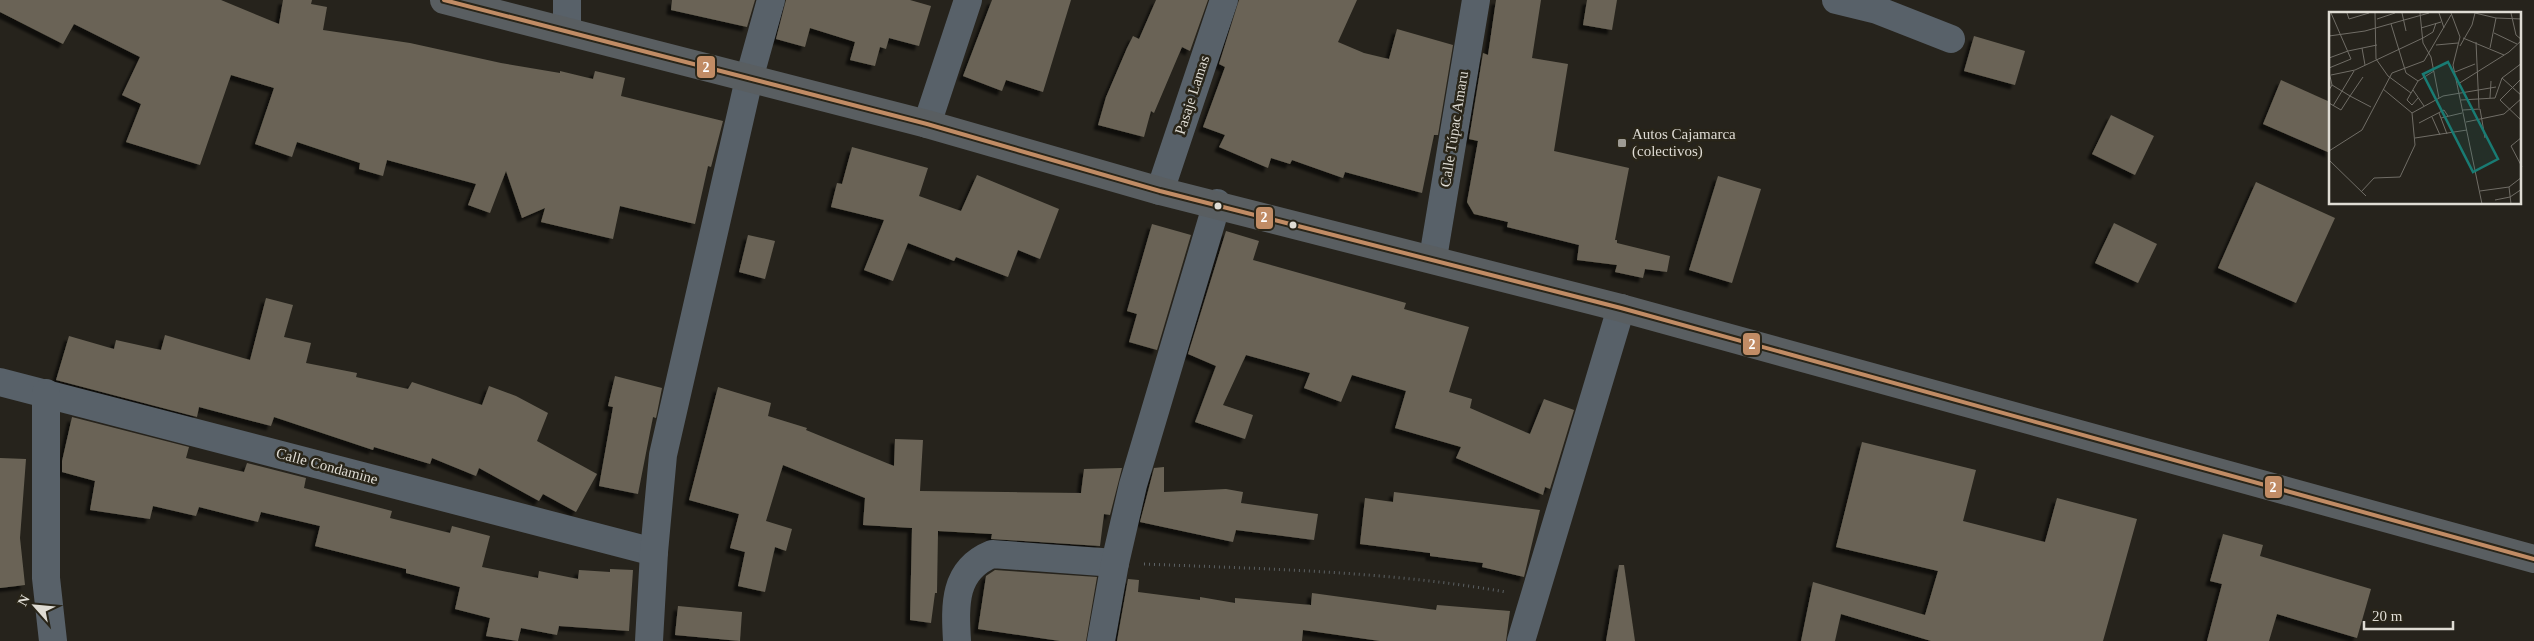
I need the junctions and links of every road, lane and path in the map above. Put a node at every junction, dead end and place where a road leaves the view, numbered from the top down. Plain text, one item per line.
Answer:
1 (444, 0) edge
2 (567, 0) edge
3 (771, 0) edge
4 (968, 0) edge
5 (1224, 0) edge
6 (1476, 0) edge
7 (1836, 0) edge
8 (568, 30) junction
9 (1952, 39) dead end
10 (749, 79) junction
11 (927, 124) junction
12 (1160, 190) junction
13 (1217, 203) junction
14 (1433, 258) junction
15 (1621, 308) junction
16 (0, 382) edge
17 (46, 393) junction
18 (654, 552) junction
19 (2534, 559) edge
20 (1115, 563) junction
21 (1534, 596) junction
22 (53, 641) edge
23 (649, 641) edge
24 (957, 641) edge
25 (1100, 641) edge
26 (1521, 641) edge

1 - 8 highway
2 - 8 street
3 - 10 street
4 - 11 street
5 - 12 street, Pasaje Lamas
6 - 14 street, Calle Túpac Amaru
7 - 9 street
8 - 10 highway
10 - 11 highway
10 - 18 street
11 - 12 highway
12 - 13 highway
13 - 14 highway
13 - 20 street
14 - 15 highway
15 - 19 highway
15 - 21 street
16 - 17 street, Calle Condamine
17 - 18 street, Calle Condamine
17 - 22 street
18 - 23 street
20 - 21 path
20 - 24 street
20 - 25 street
21 - 26 street

